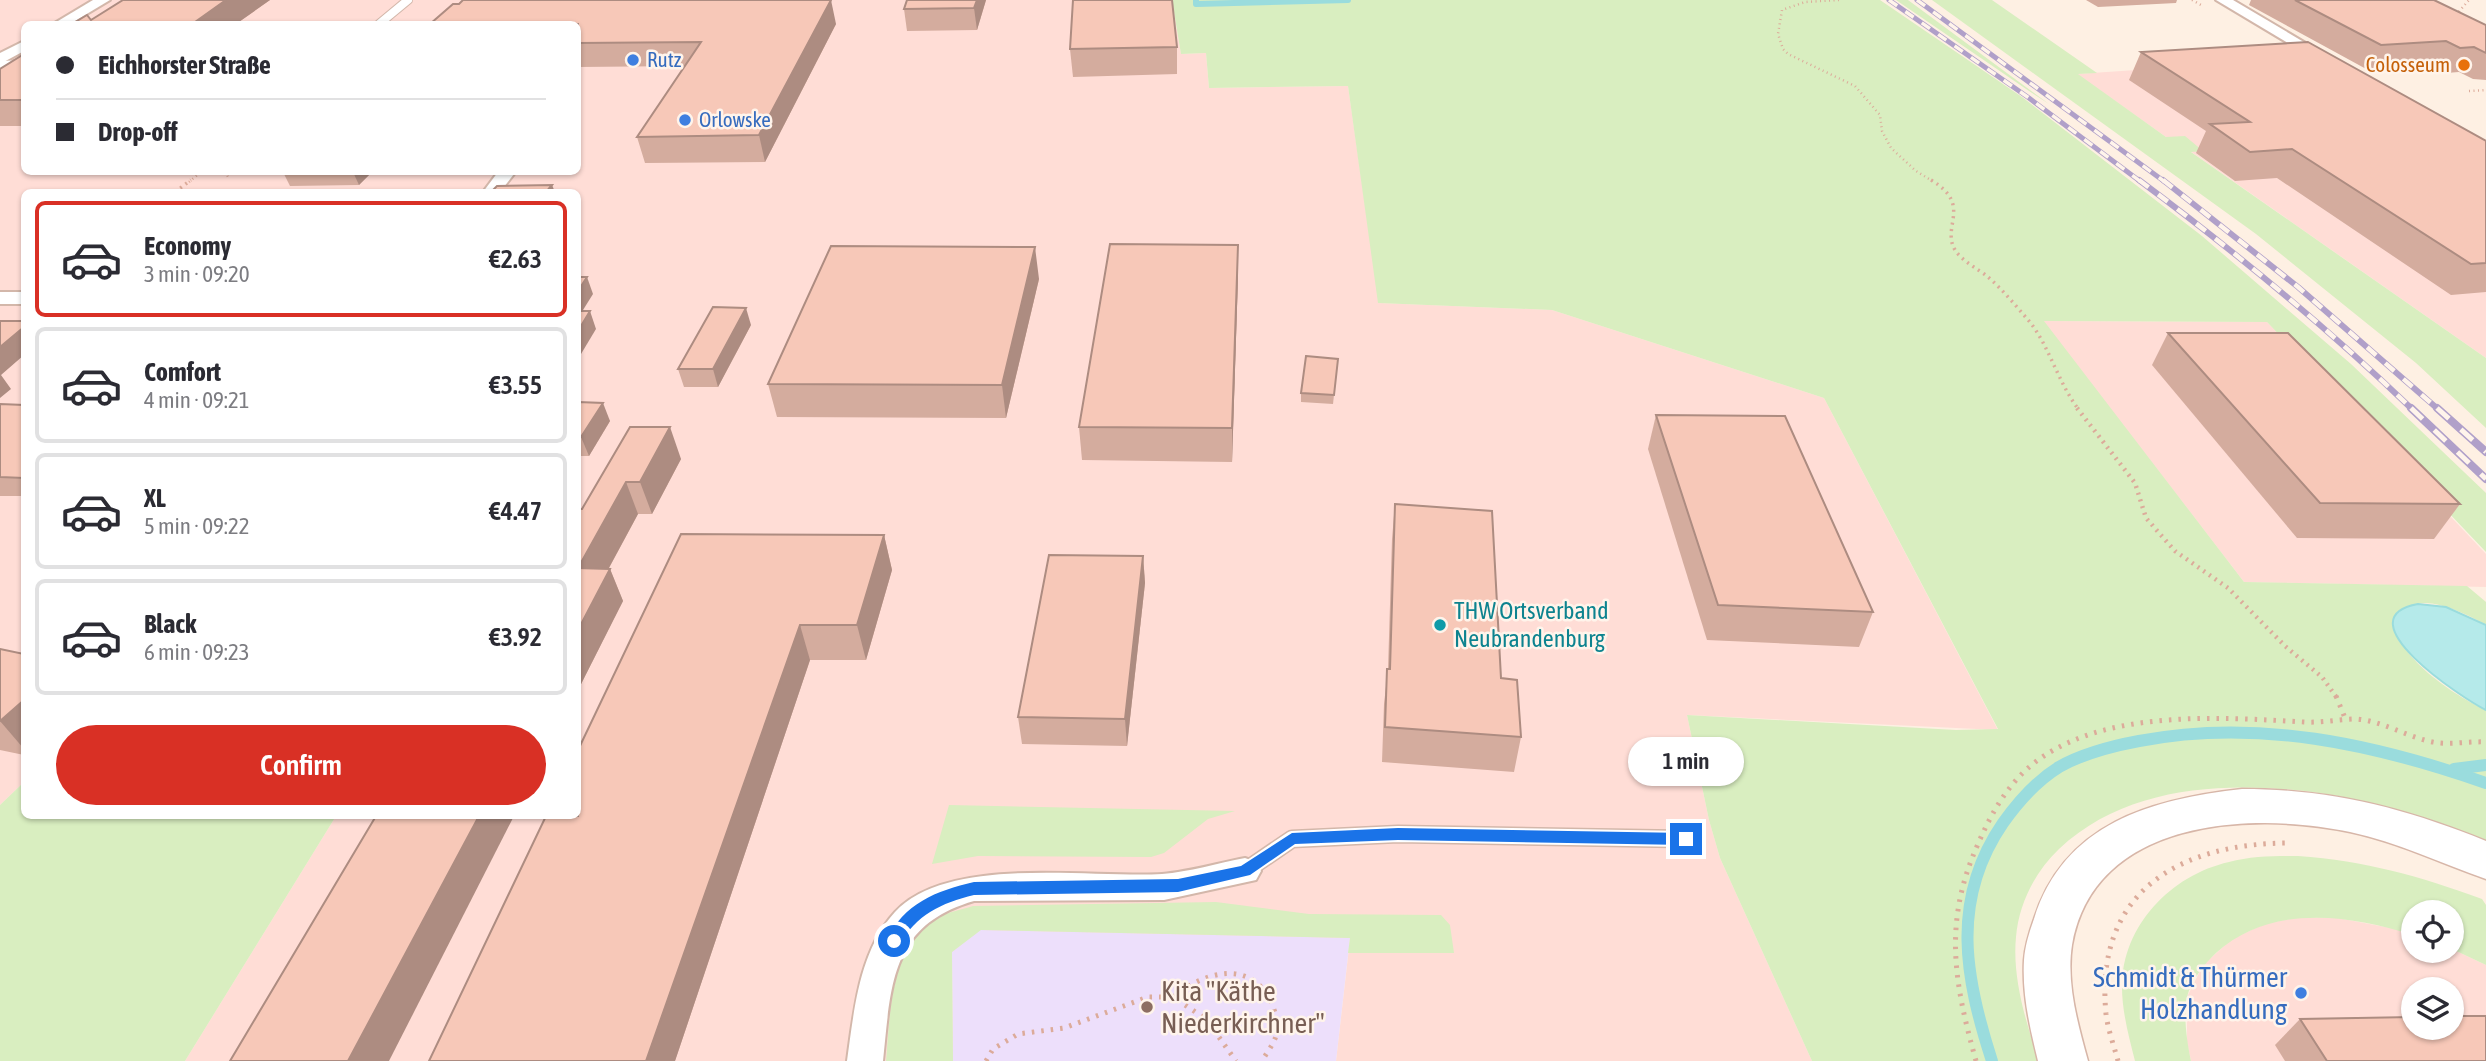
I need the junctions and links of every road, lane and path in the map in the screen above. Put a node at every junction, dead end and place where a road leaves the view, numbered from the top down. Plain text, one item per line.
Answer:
1 (103, 0) edge
2 (408, 0) edge
3 (1839, 0) edge
4 (2223, 0) edge
5 (2469, 0) edge
6 (2456, 16) edge
7 (65, 21) edge
8 (383, 21) edge
9 (21, 47) edge
10 (0, 62) edge
11 (21, 65) edge
12 (2341, 70) edge
13 (2486, 90) edge
14 (2469, 91) dead end
15 (197, 175) edge
16 (505, 175) edge
17 (179, 189) edge
18 (494, 189) edge
19 (0, 298) edge
20 (21, 298) edge
21 (2345, 718) dead end
22 (1686, 839) dead end
23 (2301, 844) dead end
24 (2486, 860) edge
25 (1245, 871) joint
26 (1173, 997) junction
27 (865, 1061) edge
28 (986, 1061) edge
29 (1236, 1061) edge
30 (1262, 1061) edge
31 (2063, 1061) edge
32 (2118, 1061) edge

1 - 7 street
2 - 8 lane
3 - 21 path
4 - 12 street
5 - 6 path
9 - 10 street
10 - 11 lane
13 - 14 path
15 - 17 path
16 - 18 street
19 - 20 street
22 - 25 lane
23 - 32 path
24 - 31 main road
25 - 27 street
26 - 28 path
26 - 29 path
26 - 30 path

